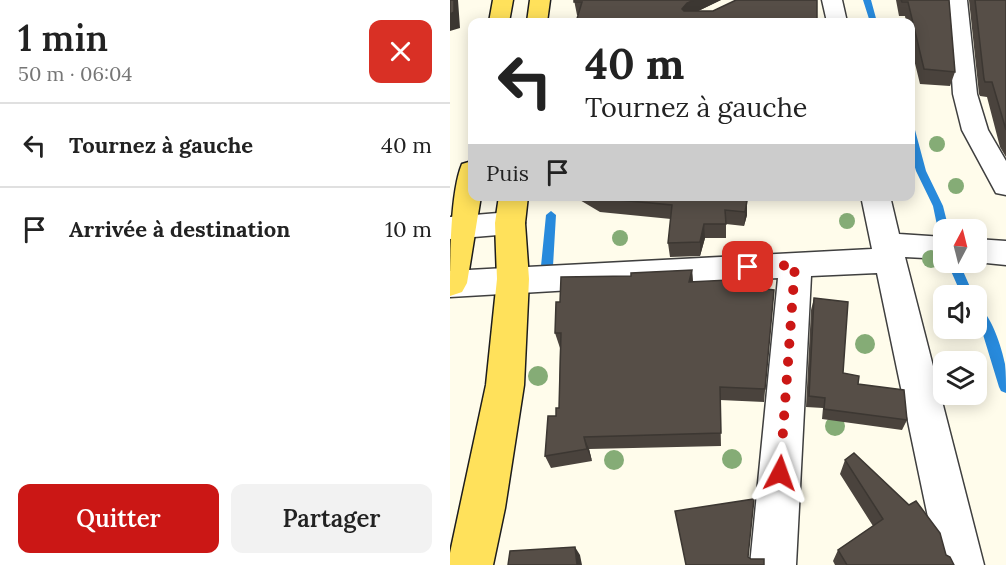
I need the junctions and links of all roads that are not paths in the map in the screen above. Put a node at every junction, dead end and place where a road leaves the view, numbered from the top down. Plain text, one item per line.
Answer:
1 (503, 0) edge
2 (540, 0) edge
3 (832, 0) edge
4 (957, 0) edge
5 (500, 18) edge
6 (538, 18) edge
7 (836, 18) edge
8 (468, 184) edge
9 (1006, 186) edge
10 (876, 201) edge
11 (512, 210) edge
12 (456, 228) edge
13 (933, 249) edge
14 (887, 252) junction
15 (987, 252) edge
16 (1006, 253) edge
17 (795, 265) junction
18 (513, 279) junction
19 (450, 284) edge
20 (470, 565) edge
21 (773, 565) edge
22 (961, 565) edge

1 - 5 main road
2 - 6 main road
3 - 7 street
4 - 9 street
8 - 12 main road
10 - 14 street
11 - 12 street
11 - 18 main road
12 - 19 main road
13 - 14 street
14 - 17 street
14 - 22 street
15 - 16 street
17 - 18 street
17 - 21 street
18 - 19 street
18 - 20 main road

